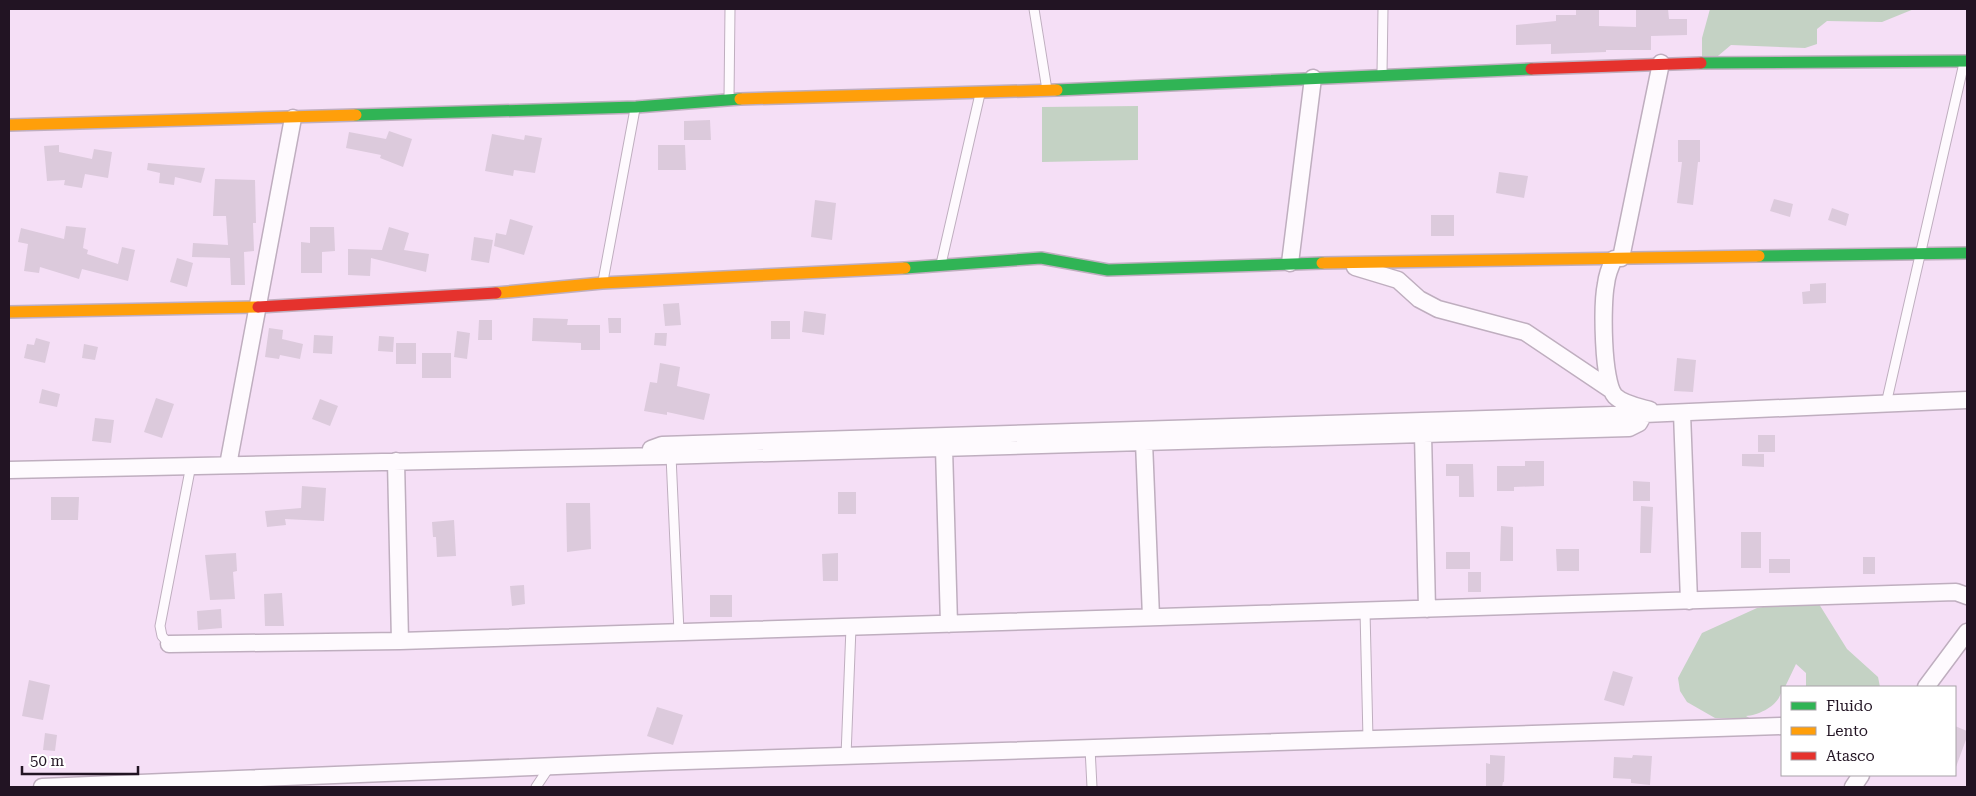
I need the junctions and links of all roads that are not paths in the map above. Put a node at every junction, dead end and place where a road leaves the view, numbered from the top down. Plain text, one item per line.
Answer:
1 (730, 9) edge
2 (1034, 9) edge
3 (1383, 9) edge
4 (1966, 61) edge
5 (1661, 63) junction
6 (1382, 76) junction
7 (1313, 78) junction
8 (1047, 90) junction
9 (980, 93) junction
10 (729, 99) junction
11 (636, 107) junction
12 (293, 118) junction
13 (9, 125) edge
14 (1967, 253) edge
15 (1921, 254) junction
16 (1617, 259) junction
17 (1338, 262) junction
18 (1290, 263) junction
19 (941, 266) junction
20 (602, 283) junction
21 (256, 307) junction
22 (9, 312) edge
23 (1610, 389) junction
24 (1967, 400) edge
25 (1886, 404) junction
26 (1662, 413) junction
27 (1682, 413) junction
28 (1644, 414) junction
29 (1423, 434) junction
30 (1144, 442) junction
31 (944, 448) junction
32 (641, 456) junction
33 (671, 456) junction
34 (396, 461) junction
35 (228, 464) junction
36 (191, 465) junction
37 (9, 470) edge
38 (1967, 596) edge
39 (1689, 601) junction
40 (1427, 609) junction
41 (1365, 611) junction
42 (1151, 618) junction
43 (949, 624) junction
44 (851, 627) junction
45 (679, 632) junction
46 (1967, 632) edge
47 (400, 641) junction
48 (169, 644) joint
49 (1927, 686) edge
50 (1781, 726) edge
51 (1368, 739) junction
52 (1090, 748) junction
53 (846, 756) junction
54 (550, 766) junction
55 (1861, 776) edge
56 (42, 787) edge
57 (536, 787) edge
58 (1092, 787) edge
59 (1852, 787) edge

1 - 10 lane
2 - 8 lane
3 - 6 lane
4 - 5 street
4 - 15 lane
5 - 6 street
5 - 16 street
6 - 7 street
7 - 8 street
7 - 18 street
8 - 9 street
9 - 10 street
9 - 19 lane
10 - 11 street
11 - 12 street
11 - 20 lane
12 - 13 street
12 - 21 street
14 - 15 street
15 - 16 street
15 - 25 lane
16 - 17 street
16 - 23 street
17 - 18 street
17 - 23 street
18 - 19 street
19 - 20 street
20 - 21 street
21 - 22 street
21 - 35 street
23 - 26 street
24 - 25 street
25 - 27 street
26 - 27 street
26 - 28 street
27 - 39 street
28 - 29 street
28 - 32 street
29 - 30 street
29 - 40 street
30 - 31 street
30 - 42 street
31 - 33 street
31 - 43 street
32 - 33 street
32 - 34 street
33 - 45 lane
34 - 35 street
34 - 47 street
35 - 36 street
36 - 37 street
36 - 48 lane
38 - 39 street
39 - 40 street
40 - 41 street
41 - 42 street
41 - 51 lane
42 - 43 street
43 - 44 street
44 - 45 street
44 - 53 lane
45 - 47 street
46 - 49 street
47 - 48 street
50 - 51 street
51 - 52 street
52 - 53 street
52 - 58 lane
53 - 54 street
54 - 56 street
54 - 57 lane
55 - 59 street

